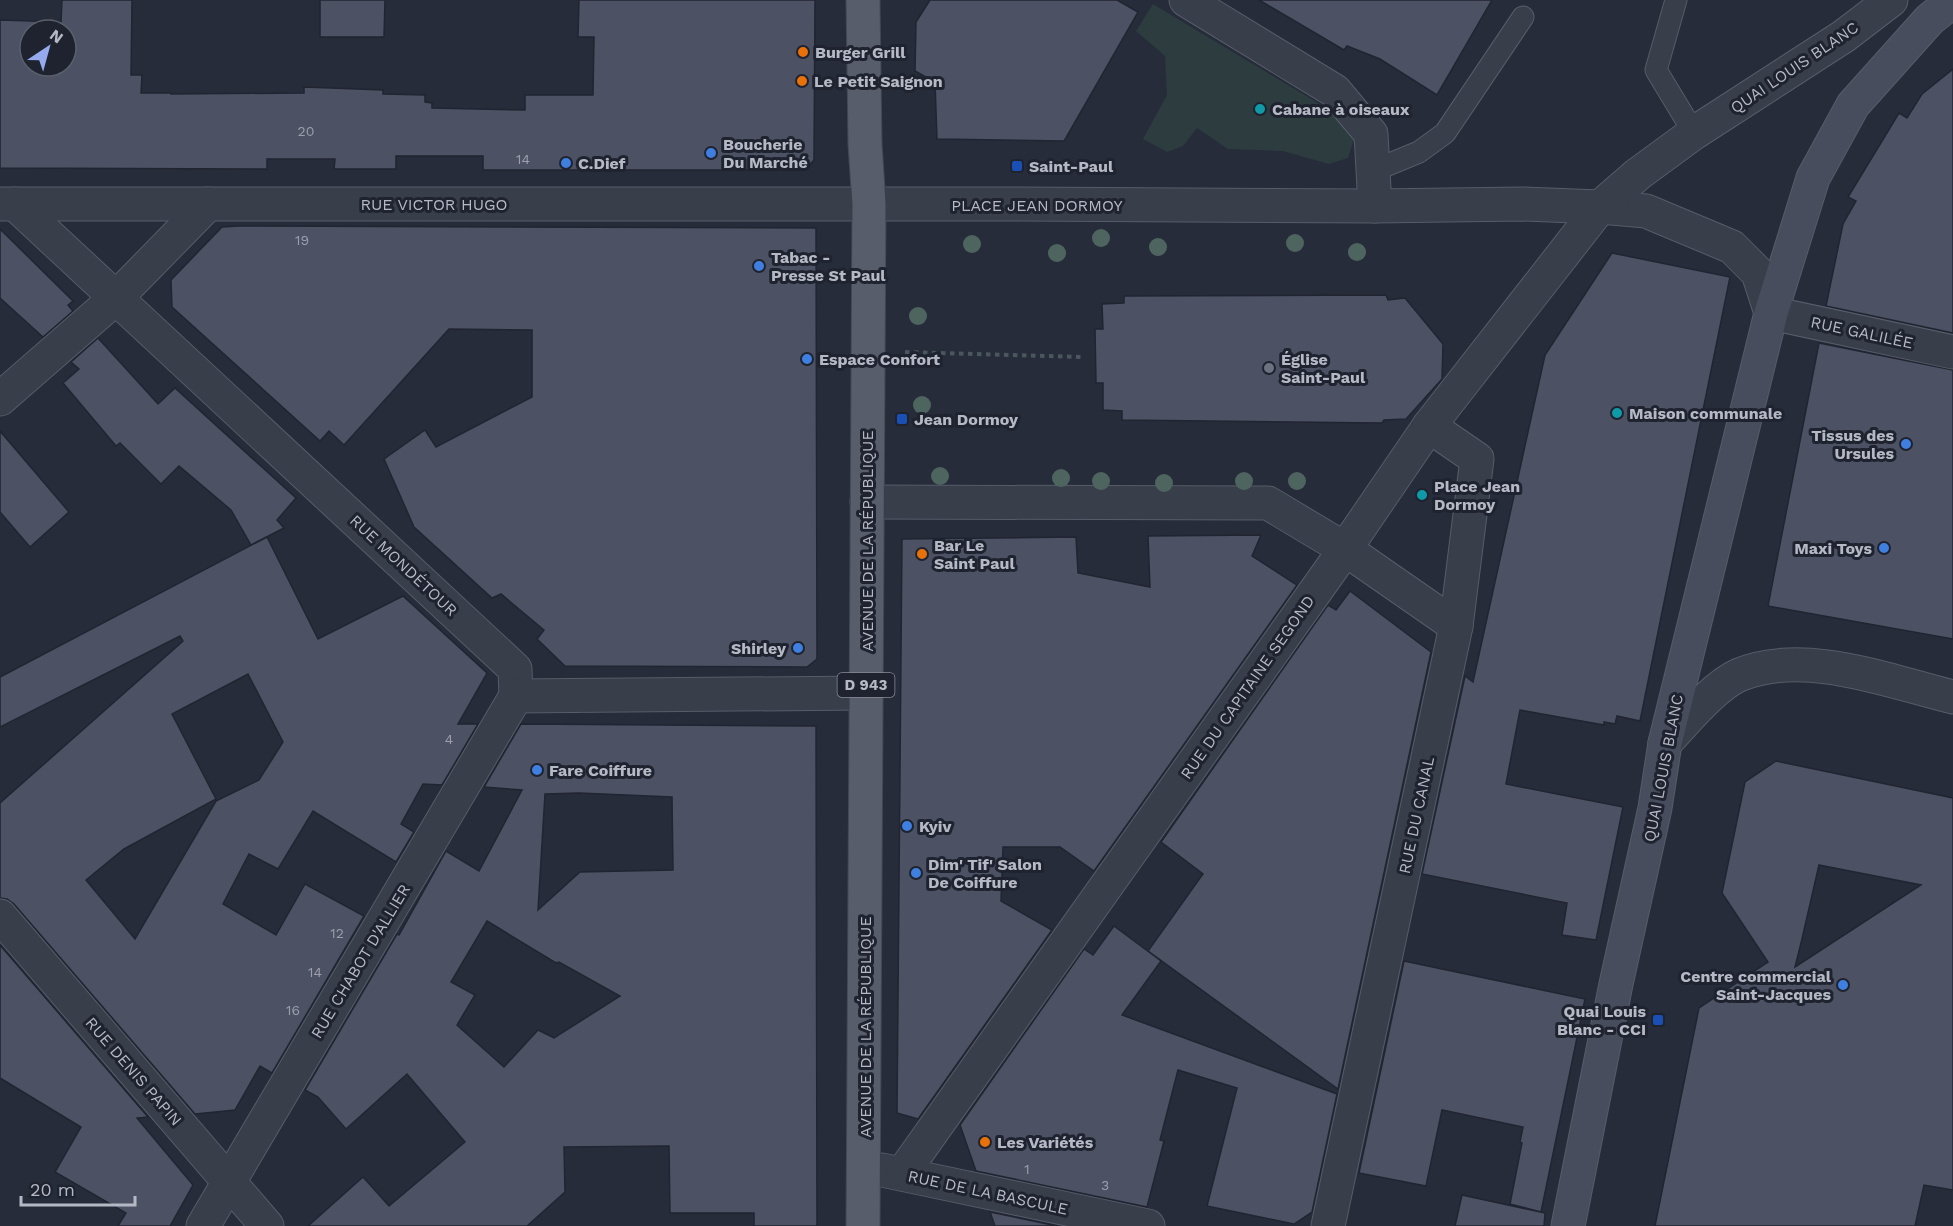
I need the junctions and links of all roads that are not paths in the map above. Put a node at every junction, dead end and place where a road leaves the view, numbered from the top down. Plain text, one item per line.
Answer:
1 (863, 0) edge
2 (1186, 0) edge
3 (1676, 0) edge
4 (1891, 0) edge
5 (1953, 1) edge
6 (1523, 17) dead end
7 (1694, 133) junction
8 (1373, 171) junction
9 (8, 204) edge
10 (208, 204) junction
11 (869, 204) junction
12 (1374, 206) junction
13 (1600, 207) junction
14 (117, 297) junction
15 (1771, 312) junction
16 (1953, 352) edge
17 (0, 399) edge
18 (1429, 426) junction
19 (867, 502) junction
20 (1345, 549) junction
21 (1456, 626) junction
22 (866, 693) junction
23 (516, 696) junction
24 (1953, 698) edge
25 (1665, 743) junction
26 (0, 916) edge
27 (864, 1167) junction
28 (902, 1174) junction
29 (230, 1183) junction
30 (1091, 1220) edge
31 (203, 1226) edge
32 (267, 1226) edge
33 (863, 1226) edge
34 (1148, 1226) edge
35 (1328, 1226) edge
36 (1568, 1226) edge

1 - 11 main road, AVENUE DE LA RÉPUBLIQUE / D 943
2 - 8 street
3 - 7 lane
4 - 7 street, QUAI LOUIS BLANC
5 - 15 main road, QUAI LOUIS BLANC
6 - 8 lane
7 - 13 street, QUAI LOUIS BLANC
8 - 12 street
9 - 10 street, RUE VICTOR HUGO
9 - 14 street, RUE MONDÉTOUR
10 - 11 street, RUE VICTOR HUGO
10 - 14 street
11 - 12 street, PLACE JEAN DORMOY
11 - 19 main road, AVENUE DE LA RÉPUBLIQUE / D 943
12 - 13 street, PLACE JEAN DORMOY
13 - 15 street
13 - 18 street, RUE DU CAPITAINE SEGOND
14 - 17 street
14 - 23 street, RUE MONDÉTOUR
15 - 16 street, RUE GALILÉE
15 - 25 main road, QUAI LOUIS BLANC
18 - 20 street, RUE DU CAPITAINE SEGOND
18 - 21 street, RUE DU CANAL
19 - 20 street
19 - 22 main road, AVENUE DE LA RÉPUBLIQUE / D 943
20 - 21 street
20 - 28 street, RUE DU CAPITAINE SEGOND
21 - 35 street, RUE DU CANAL
22 - 23 street
22 - 27 main road, AVENUE DE LA RÉPUBLIQUE / D 943
23 - 29 street, RUE CHABOT D'ALLIER
24 - 25 street
25 - 36 main road, QUAI LOUIS BLANC
26 - 29 street, RUE DENIS PAPIN
27 - 28 street, RUE DE LA BASCULE
27 - 33 main road, AVENUE DE LA RÉPUBLIQUE / D 943
28 - 30 street, RUE DE LA BASCULE
29 - 31 street, RUE CHABOT D'ALLIER
29 - 32 street, RUE DENIS PAPIN
30 - 34 street, RUE DE LA BASCULE

